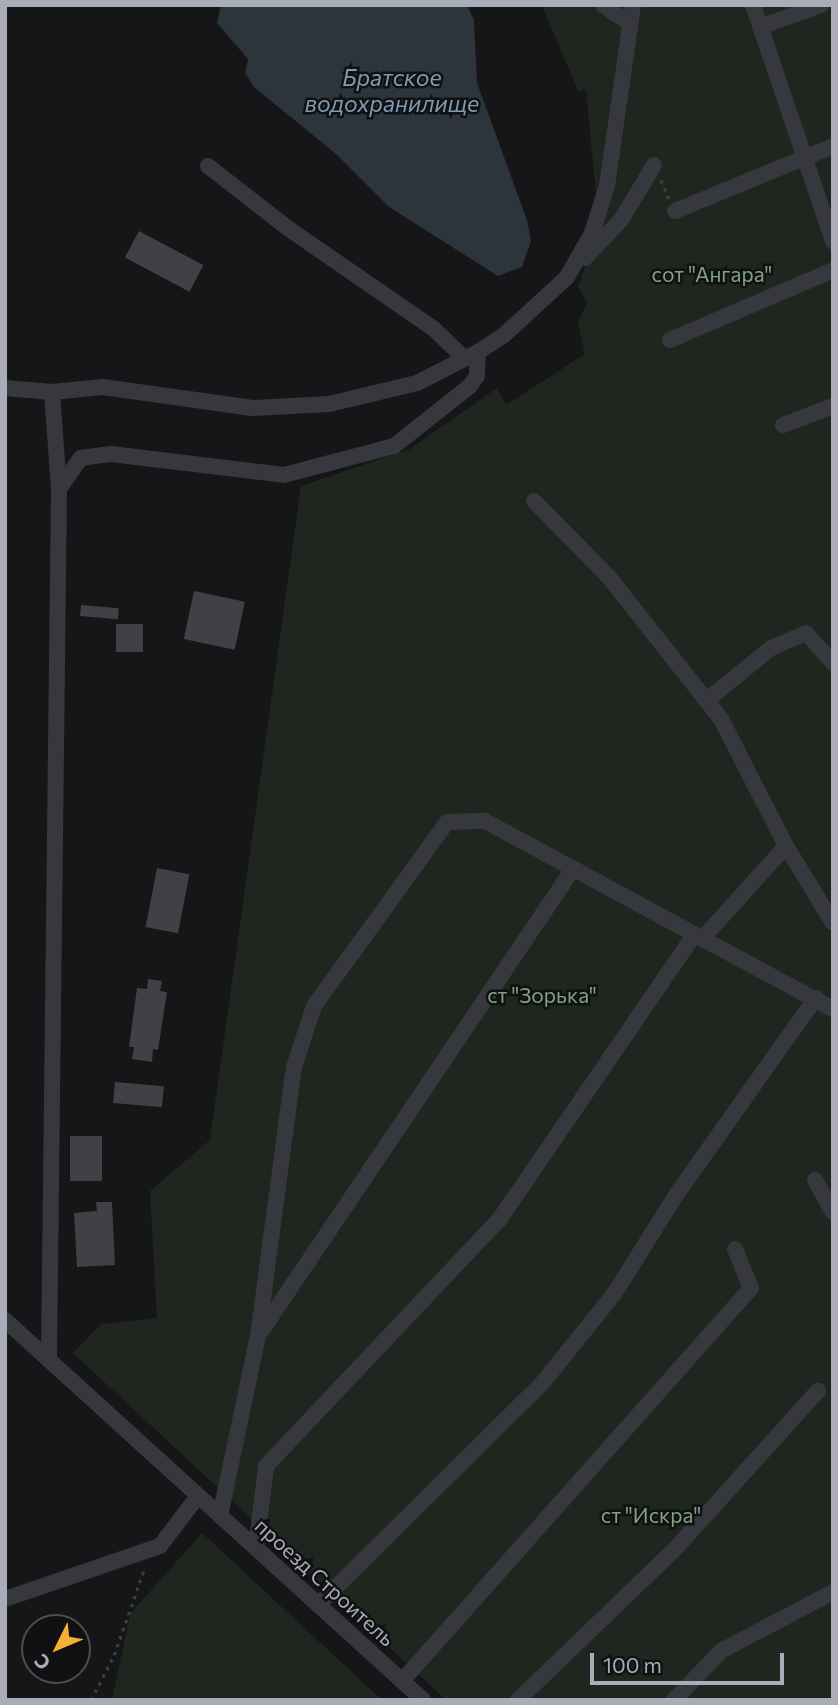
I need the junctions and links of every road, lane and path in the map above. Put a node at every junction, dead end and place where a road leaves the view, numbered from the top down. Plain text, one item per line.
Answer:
1 (603, 5) edge
2 (633, 5) edge
3 (753, 5) edge
4 (821, 5) edge
5 (628, 22) junction
6 (760, 27) junction
7 (833, 146) edge
8 (801, 158) junction
9 (654, 164) joint
10 (208, 166) dead end
11 (675, 211) joint
12 (833, 242) edge
13 (833, 270) edge
14 (567, 277) junction
15 (670, 340) dead end
16 (471, 356) junction
17 (5, 388) edge
18 (52, 392) junction
19 (833, 406) edge
20 (783, 425) dead end
21 (59, 489) junction
22 (534, 502) dead end
23 (833, 663) edge
24 (706, 701) junction
25 (786, 846) junction
26 (573, 869) junction
27 (833, 923) edge
28 (698, 937) junction
29 (816, 998) junction
30 (833, 1009) edge
31 (815, 1181) dead end
32 (833, 1212) edge
33 (735, 1249) dead end
34 (5, 1320) edge
35 (258, 1336) junction
36 (49, 1357) junction
37 (818, 1391) dead end
38 (198, 1496) junction
39 (220, 1516) junction
40 (256, 1548) junction
41 (146, 1566) dead end
42 (833, 1592) edge
43 (5, 1599) edge
44 (318, 1605) junction
45 (402, 1681) junction
46 (92, 1700) edge
47 (423, 1700) edge
48 (517, 1700) edge
49 (674, 1700) edge

1 - 5 street
2 - 5 street
3 - 6 street
4 - 6 street
5 - 14 street
6 - 8 street
7 - 8 street
8 - 11 street
8 - 12 street
9 - 11 path
9 - 14 street
10 - 16 street
13 - 15 street
14 - 16 street
16 - 18 street
16 - 21 street
17 - 18 street
18 - 21 street
19 - 20 street
21 - 36 street
22 - 24 street
23 - 24 street
24 - 25 street
25 - 27 street
25 - 28 street
26 - 28 street
26 - 35 street
26 - 35 street
28 - 29 street
28 - 40 street
29 - 30 street
29 - 44 street
31 - 32 street
33 - 45 street
34 - 36 street, проезд Строитель
35 - 39 street
36 - 38 street, проезд Строитель
37 - 48 street
38 - 39 street, проезд Строитель
38 - 43 street
39 - 40 street, проезд Строитель
40 - 44 street, проезд Строитель
41 - 46 path
42 - 49 street
44 - 45 street, проезд Строитель
45 - 47 street, проезд Строитель

